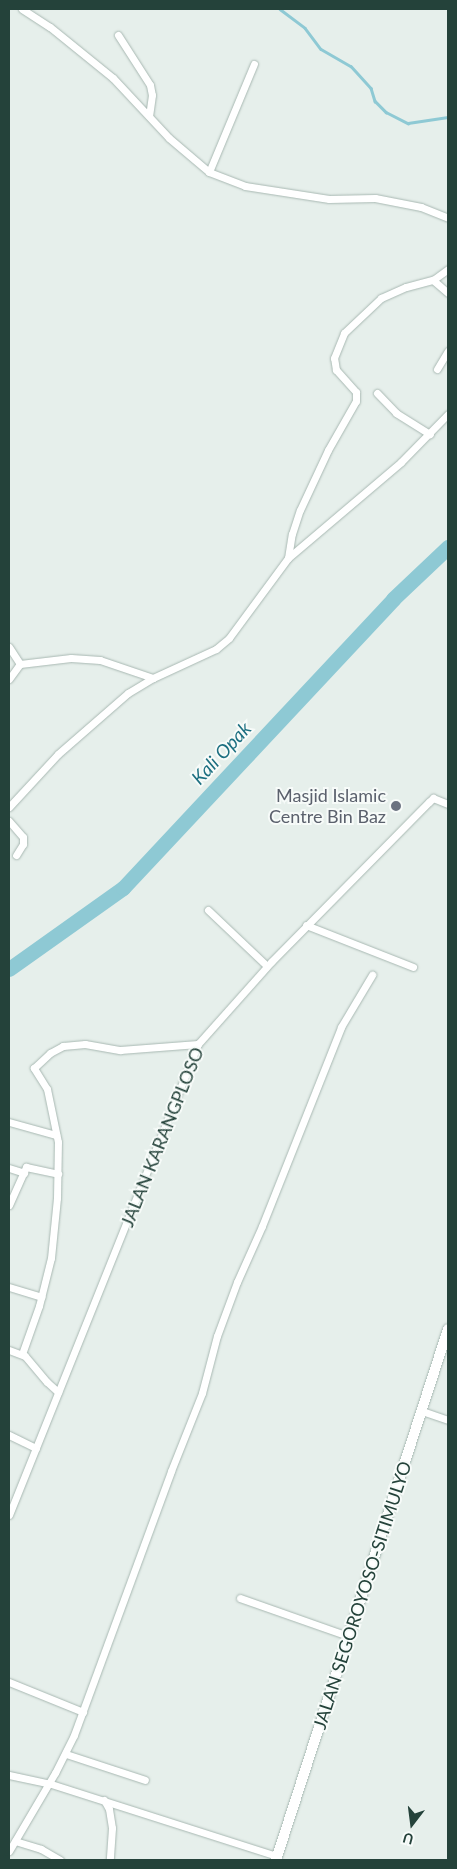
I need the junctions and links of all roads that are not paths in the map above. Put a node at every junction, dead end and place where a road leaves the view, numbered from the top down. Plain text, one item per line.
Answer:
1 (22, 9) edge
2 (118, 35) dead end
3 (254, 64) dead end
4 (149, 116) junction
5 (208, 172) junction
6 (448, 218) edge
7 (448, 269) edge
8 (433, 280) junction
9 (448, 293) edge
10 (448, 351) edge
11 (437, 370) dead end
12 (377, 393) dead end
13 (448, 414) edge
14 (430, 434) junction
15 (288, 558) junction
16 (9, 646) edge
17 (20, 664) junction
18 (153, 678) junction
19 (9, 679) edge
20 (448, 804) edge
21 (9, 806) edge
22 (9, 821) edge
23 (16, 855) dead end
24 (208, 910) dead end
25 (306, 925) junction
26 (267, 966) junction
27 (413, 967) dead end
28 (372, 975) dead end
29 (198, 1044) junction
30 (9, 1122) edge
31 (56, 1135) junction
32 (9, 1168) edge
33 (24, 1173) junction
34 (58, 1174) junction
35 (9, 1204) edge
36 (9, 1287) edge
37 (42, 1297) junction
38 (448, 1329) edge
39 (9, 1350) edge
40 (22, 1354) junction
41 (58, 1392) junction
42 (422, 1411) junction
43 (448, 1420) edge
44 (9, 1435) edge
45 (36, 1448) junction
46 (9, 1516) edge
47 (240, 1598) dead end
48 (348, 1636) junction
49 (9, 1682) edge
50 (83, 1712) junction
51 (66, 1754) junction
52 (9, 1775) edge
53 (145, 1780) dead end
54 (48, 1783) junction
55 (104, 1800) junction
56 (15, 1841) junction
57 (9, 1851) edge
58 (276, 1858) edge
59 (60, 1860) edge
60 (110, 1860) edge

1 - 4 street
2 - 4 street
3 - 5 street
4 - 5 street
5 - 6 street
7 - 8 street
8 - 9 street
8 - 15 street
10 - 11 street
12 - 14 street
13 - 14 street
14 - 15 street
15 - 18 street
16 - 17 street
17 - 18 street
17 - 19 street
18 - 21 street
20 - 25 street, JALAN KARANGPLOSO
22 - 23 street
24 - 26 street
25 - 26 street, JALAN KARANGPLOSO
25 - 27 street
26 - 29 street, JALAN KARANGPLOSO
28 - 50 street
29 - 31 street
29 - 41 street, JALAN KARANGPLOSO
30 - 31 street
31 - 34 street
32 - 33 street
33 - 34 street
33 - 35 street
34 - 37 street
36 - 37 street
37 - 40 street
38 - 42 main road, JALAN SEGOROYOSO-SITIMULYO
39 - 40 street
40 - 41 street
41 - 45 street, JALAN KARANGPLOSO
42 - 43 street
42 - 48 main road, JALAN SEGOROYOSO-SITIMULYO
44 - 45 street
45 - 46 street, JALAN KARANGPLOSO
47 - 48 street
48 - 58 main road, JALAN SEGOROYOSO-SITIMULYO
49 - 50 street
50 - 51 street
51 - 53 street
51 - 54 street
52 - 54 street
54 - 55 street
54 - 56 street
55 - 58 street
55 - 60 street
56 - 57 street
56 - 59 street

